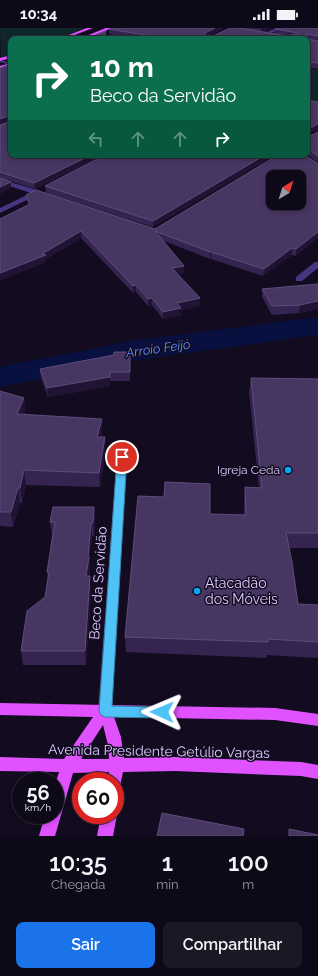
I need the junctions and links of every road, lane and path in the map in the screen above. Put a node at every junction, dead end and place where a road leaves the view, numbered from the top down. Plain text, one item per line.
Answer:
1 (91, 28) edge
2 (110, 28) edge
3 (281, 28) edge
4 (257, 33) edge
5 (264, 34) junction
6 (68, 36) edge
7 (88, 36) edge
8 (274, 36) edge
9 (0, 181) edge
10 (44, 189) edge
11 (37, 193) junction
12 (51, 197) edge
13 (0, 211) edge
14 (318, 264) edge
15 (299, 279) dead end
16 (122, 457) dead end
17 (0, 709) edge
18 (105, 711) junction
19 (318, 720) edge
20 (0, 764) edge
21 (117, 765) junction
22 (68, 766) junction
23 (116, 772) edge
24 (318, 772) edge
25 (64, 780) edge
26 (51, 824) edge
27 (107, 824) edge
28 (47, 836) edge
29 (105, 836) edge

1 - 6 main road
2 - 7 main road
3 - 5 street
4 - 5 street
5 - 8 street
9 - 11 street
10 - 11 street
11 - 12 street
11 - 13 street
14 - 15 street
16 - 18 street, Beco da Servidão
17 - 18 main road
18 - 19 main road
18 - 21 main road
18 - 22 main road
20 - 22 main road, Avenida Presidente Getúlio Vargas
21 - 22 main road, Avenida Presidente Getúlio Vargas
21 - 23 main road
21 - 24 main road, Avenida Presidente Getúlio Vargas
22 - 25 main road
26 - 28 main road
27 - 29 main road

